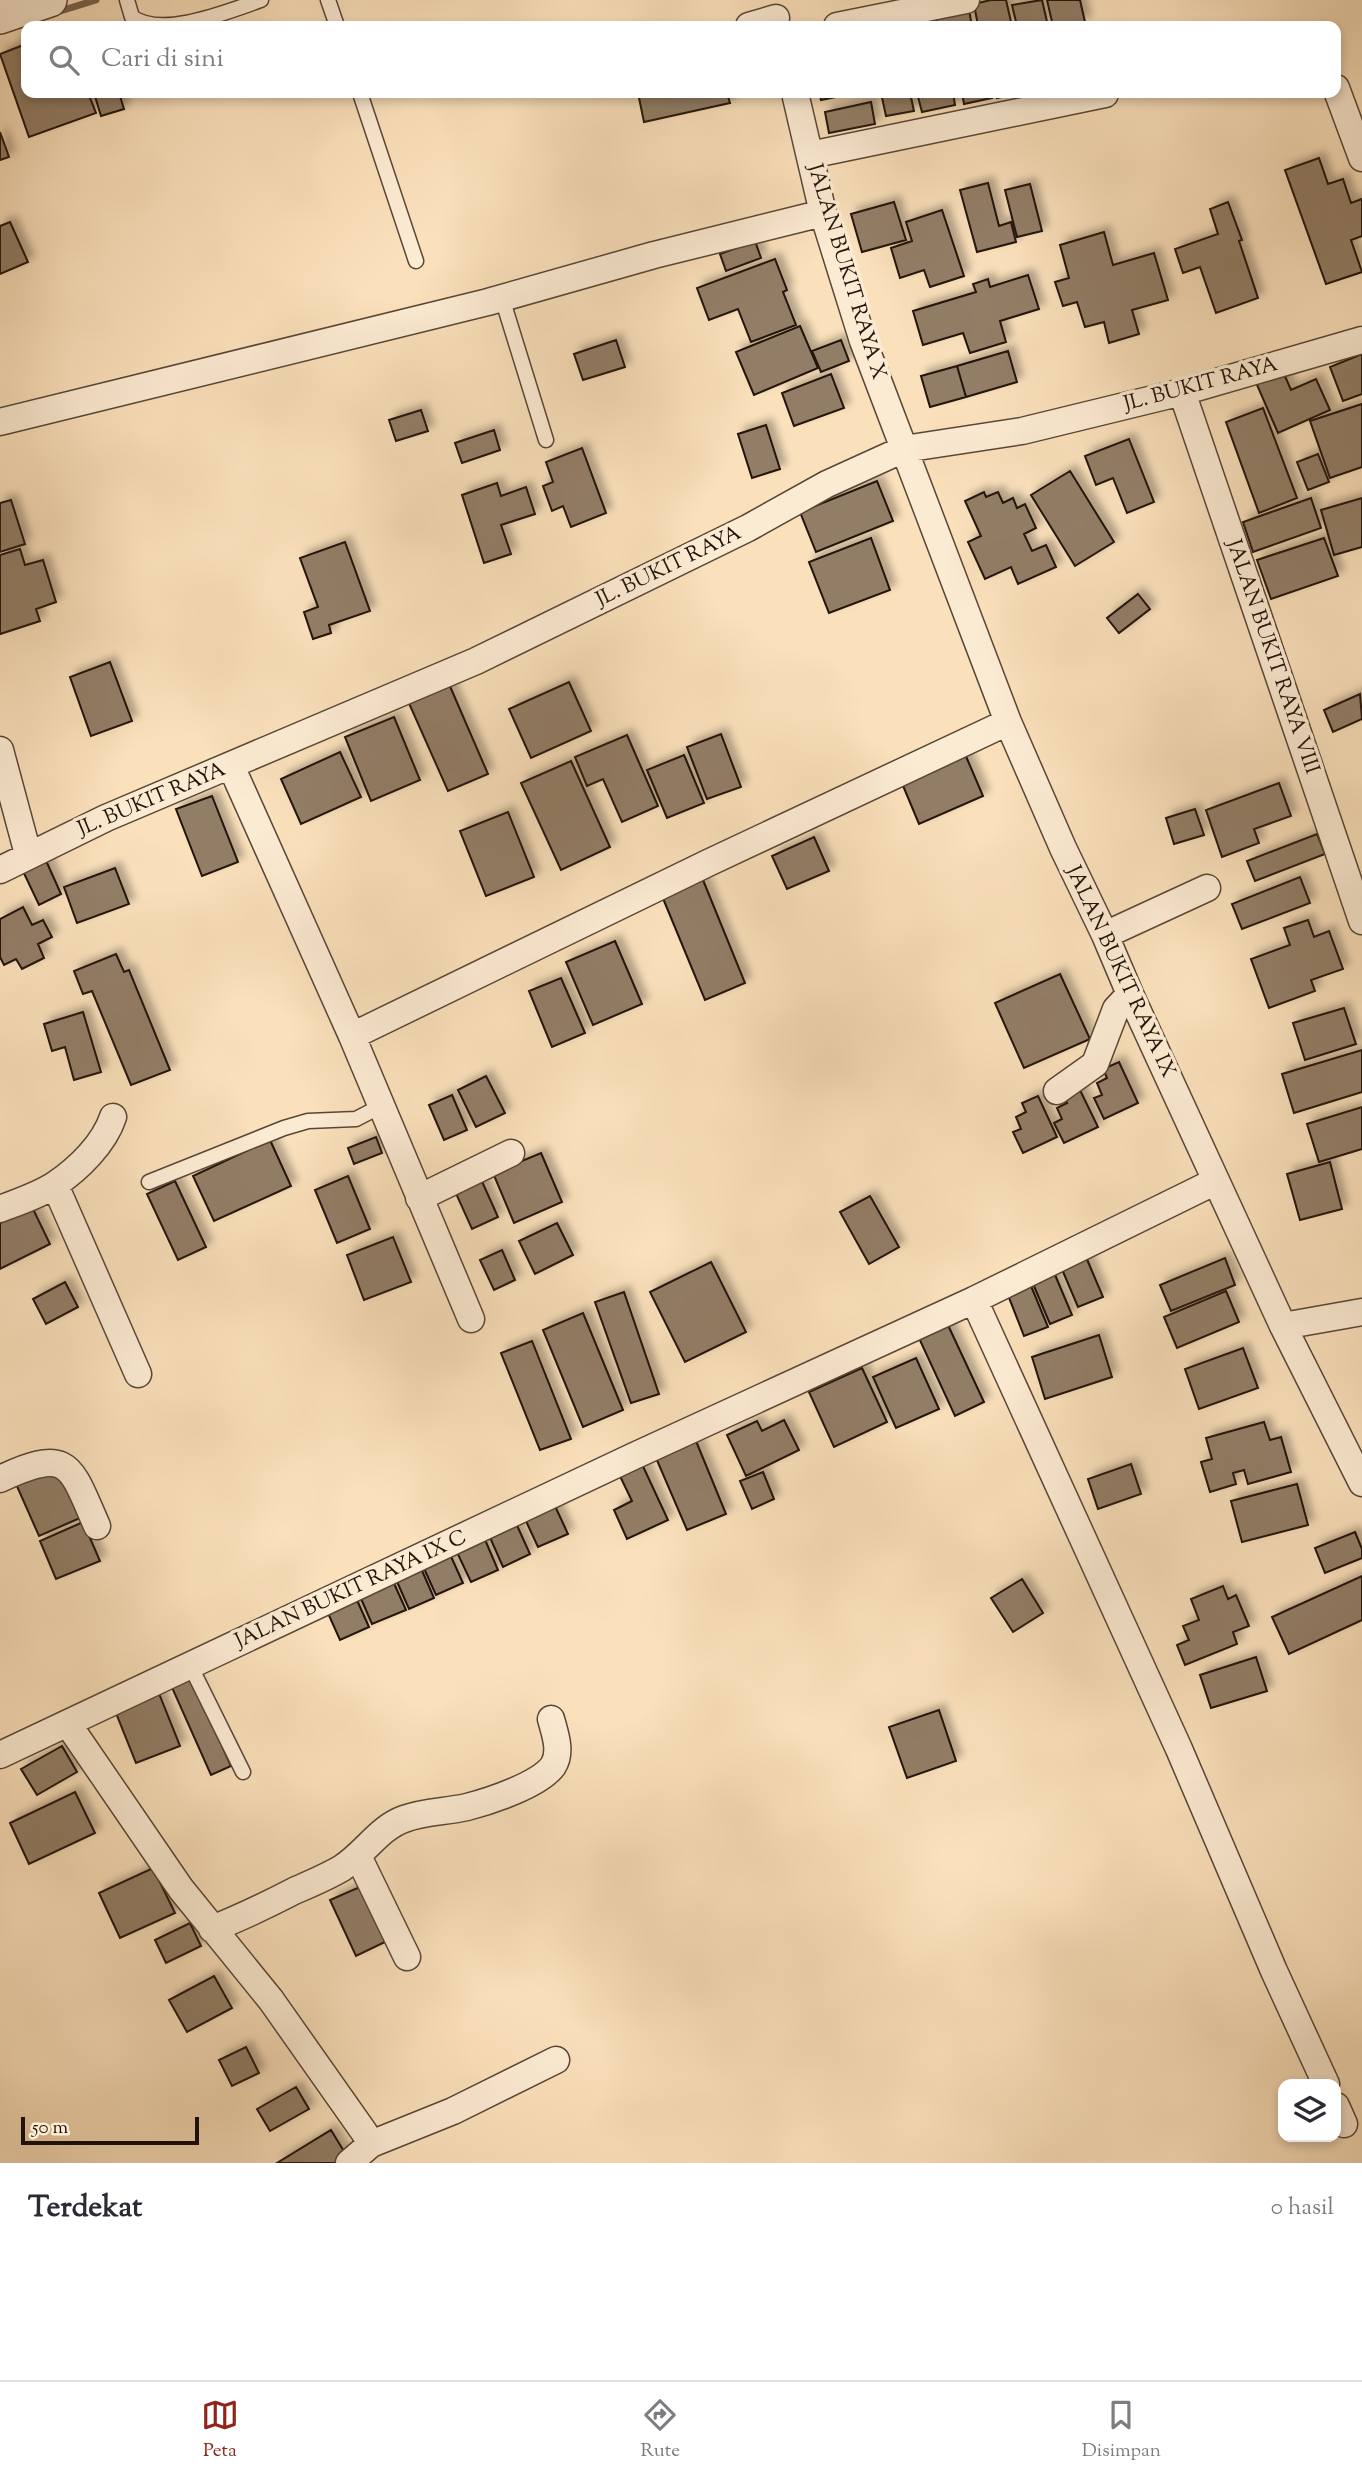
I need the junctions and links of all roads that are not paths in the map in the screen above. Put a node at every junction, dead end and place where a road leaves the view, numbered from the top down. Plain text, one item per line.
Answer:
1 (50, 0) edge
2 (127, 0) edge
3 (261, 0) edge
4 (328, 0) edge
5 (966, 0) edge
6 (0, 17) edge
7 (139, 21) edge
8 (197, 21) edge
9 (335, 21) edge
10 (862, 21) edge
11 (1346, 96) edge
12 (362, 98) edge
13 (796, 98) edge
14 (1086, 98) edge
15 (810, 155) junction
16 (1362, 158) edge
17 (823, 213) junction
18 (416, 261) dead end
19 (502, 298) junction
20 (1362, 340) edge
21 (1182, 392) junction
22 (0, 422) edge
23 (546, 440) dead end
24 (904, 449) junction
25 (1008, 722) junction
26 (0, 750) edge
27 (231, 766) junction
28 (28, 854) junction
29 (0, 870) edge
30 (1207, 888) dead end
31 (1362, 921) edge
32 (1105, 935) junction
33 (1130, 994) junction
34 (352, 1037) junction
35 (1057, 1091) dead end
36 (381, 1106) junction
37 (113, 1117) dead end
38 (511, 1153) dead end
39 (1216, 1181) junction
40 (149, 1182) dead end
41 (55, 1185) junction
42 (419, 1198) junction
43 (0, 1209) edge
44 (974, 1300) junction
45 (1362, 1312) edge
46 (471, 1319) dead end
47 (1283, 1326) junction
48 (138, 1374) dead end
49 (0, 1479) edge
50 (1362, 1483) edge
51 (97, 1526) dead end
52 (191, 1667) junction
53 (551, 1719) dead end
54 (68, 1724) junction
55 (0, 1755) edge
56 (243, 1772) dead end
57 (358, 1856) junction
58 (212, 1929) junction
59 (407, 1957) dead end
60 (555, 2060) dead end
61 (1324, 2079) edge
62 (371, 2144) junction
63 (349, 2163) edge

1 - 6 street
2 - 7 lane
3 - 8 lane
4 - 9 lane
5 - 10 street
11 - 16 street
12 - 18 lane
13 - 15 street, JALAN BUKIT RAYA X
14 - 15 street
15 - 17 street, JALAN BUKIT RAYA X
17 - 19 street
17 - 24 street, JALAN BUKIT RAYA X
19 - 22 street
19 - 23 lane
20 - 21 street, JL. BUKIT RAYA
21 - 24 street, JL. BUKIT RAYA
21 - 31 street, JALAN BUKIT RAYA VIII
24 - 25 street, JALAN BUKIT RAYA IX
24 - 27 street, JL. BUKIT RAYA
25 - 32 street, JALAN BUKIT RAYA IX
25 - 34 street
26 - 28 street
27 - 28 street, JL. BUKIT RAYA
27 - 34 street
28 - 29 street, JL. BUKIT RAYA
30 - 32 street
32 - 33 street, JALAN BUKIT RAYA IX
33 - 35 street
33 - 39 street, JALAN BUKIT RAYA IX
34 - 36 street
36 - 40 lane
36 - 42 street
37 - 41 street
38 - 42 street
39 - 44 street, JALAN BUKIT RAYA IX C
39 - 47 street, JALAN BUKIT RAYA IX
41 - 43 street
41 - 48 street
42 - 46 street
44 - 52 street, JALAN BUKIT RAYA IX C
44 - 61 street
45 - 47 street
47 - 50 street, JALAN BUKIT RAYA IX
49 - 51 street
52 - 54 street, JALAN BUKIT RAYA IX C
52 - 56 lane
53 - 57 street
54 - 55 street, JALAN BUKIT RAYA IX C
54 - 58 street
57 - 58 street
57 - 59 street
58 - 62 street
60 - 62 street
62 - 63 street

